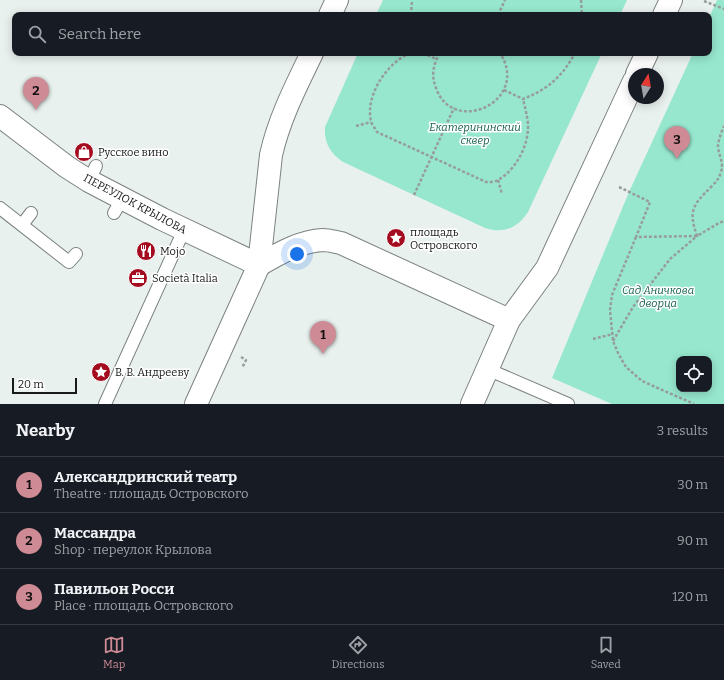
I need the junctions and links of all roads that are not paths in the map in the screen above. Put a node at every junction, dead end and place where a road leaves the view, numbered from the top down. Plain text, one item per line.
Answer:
1 (336, 0) edge
2 (671, 0) edge
3 (331, 12) edge
4 (665, 12) edge
5 (311, 56) edge
6 (646, 56) edge
7 (640, 68) edge
8 (628, 94) edge
9 (0, 116) edge
10 (0, 208) edge
11 (31, 213) dead end
12 (22, 225) junction
13 (184, 230) junction
14 (76, 254) dead end
15 (259, 265) junction
16 (510, 320) junction
17 (487, 369) junction
18 (105, 404) edge
19 (196, 404) edge
20 (472, 404) edge
21 (568, 404) edge

1 - 3 street
2 - 4 street
5 - 15 street
6 - 7 street
8 - 16 street
9 - 13 street, ПЕРЕУЛОК КРЫЛОВА
10 - 12 lane
11 - 12 lane
12 - 14 lane
13 - 15 street, ПЕРЕУЛОК КРЫЛОВА
13 - 18 lane
15 - 16 street
15 - 19 street
16 - 17 street
17 - 20 street
17 - 21 lane

